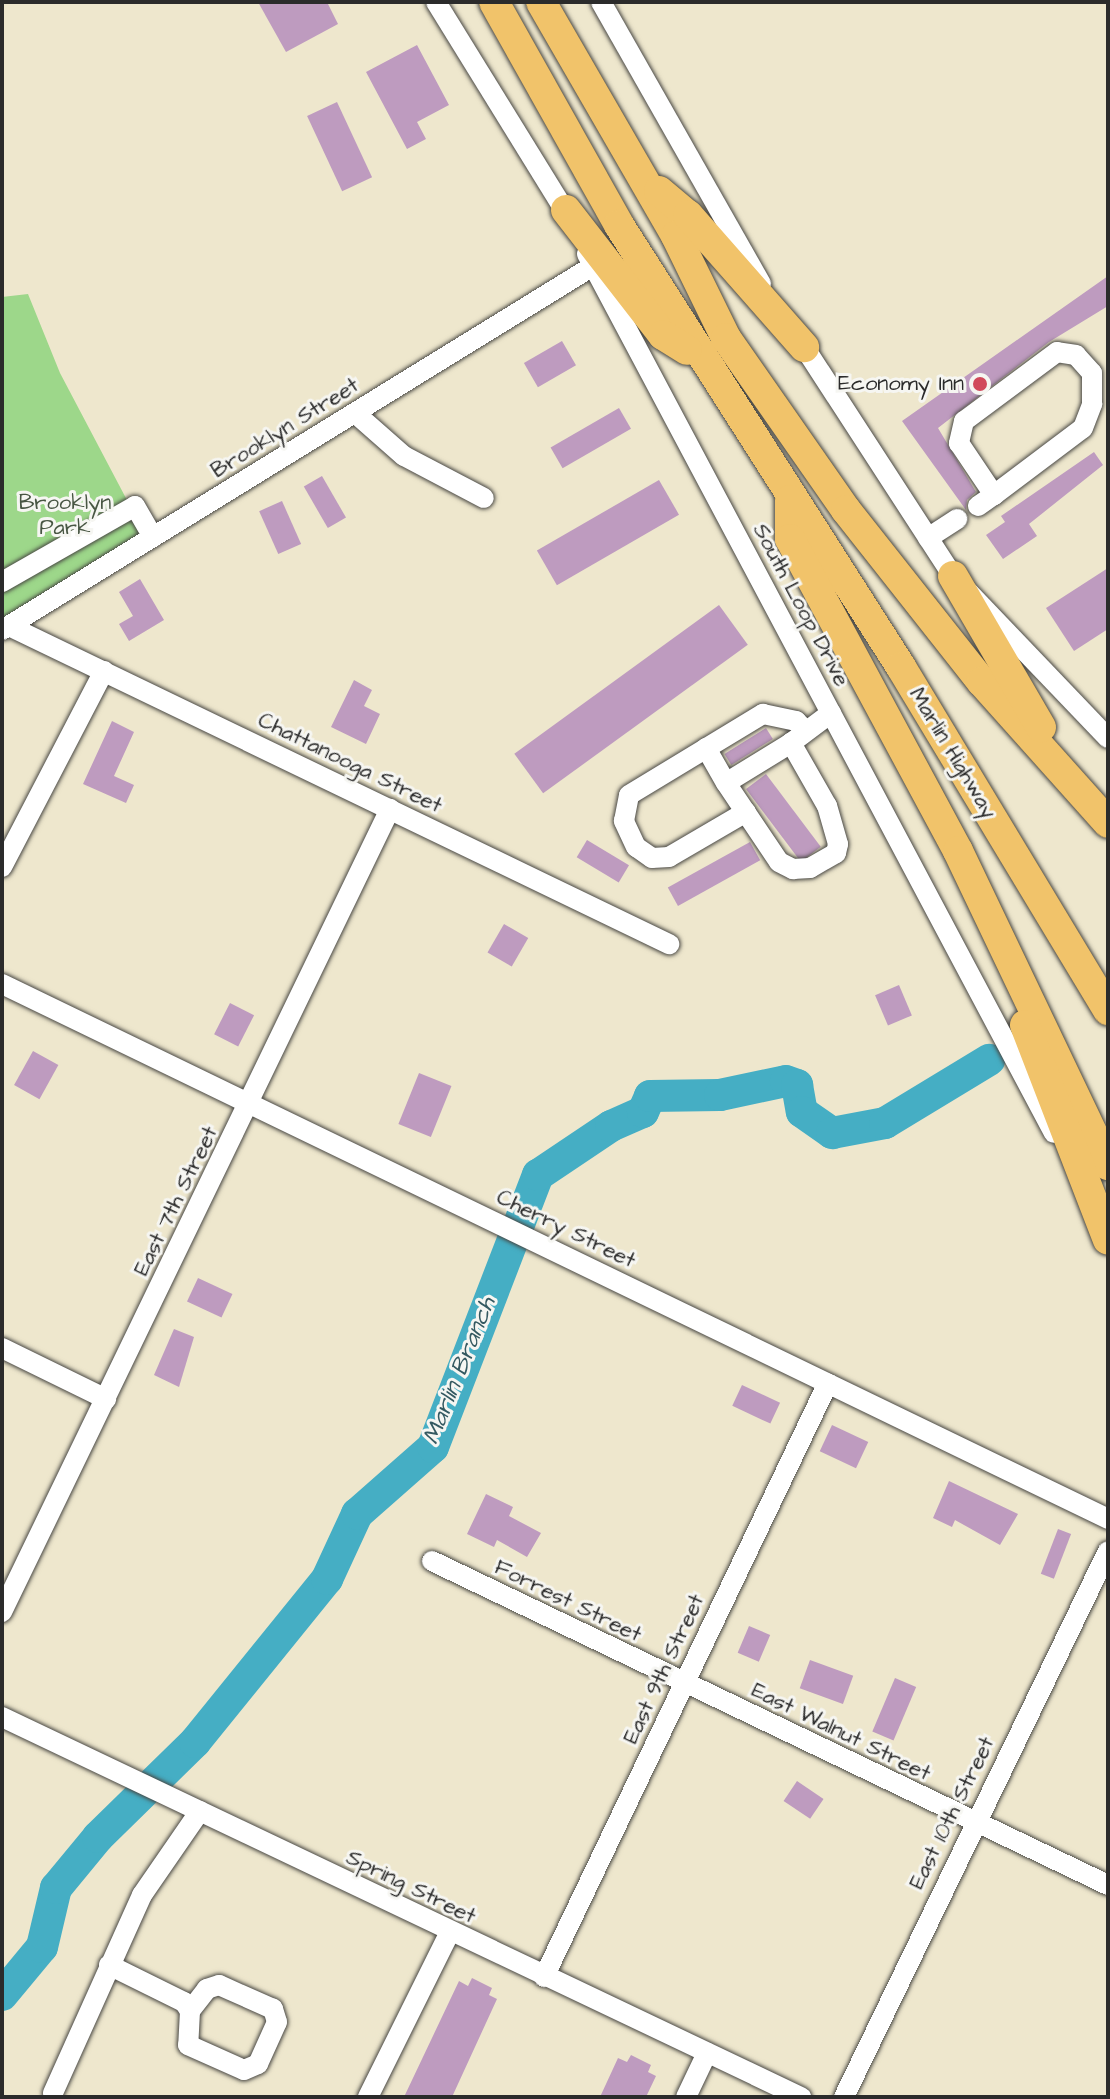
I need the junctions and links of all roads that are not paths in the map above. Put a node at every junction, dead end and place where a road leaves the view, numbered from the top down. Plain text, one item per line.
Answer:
1 (436, 2) edge
2 (494, 2) edge
3 (541, 2) edge
4 (601, 2) edge
5 (642, 177) junction
6 (566, 210) junction
7 (593, 266) junction
8 (804, 347) junction
9 (702, 360) junction
10 (355, 413) junction
11 (484, 498) dead end
12 (790, 500) junction
13 (986, 500) joint
14 (957, 519) dead end
15 (153, 537) junction
16 (928, 538) junction
17 (953, 576) junction
18 (2, 582) edge
19 (5, 628) edge
20 (104, 671) junction
21 (831, 713) junction
22 (799, 737) junction
23 (1108, 738) edge
24 (706, 748) junction
25 (726, 783) junction
26 (390, 809) junction
27 (746, 812) junction
28 (1101, 816) edge
29 (958, 851) junction
30 (2, 867) edge
31 (669, 944) dead end
32 (2, 984) edge
33 (1108, 1010) edge
34 (252, 1104) junction
35 (1108, 1165) edge
36 (1108, 1240) edge
37 (2, 1348) edge
38 (828, 1383) junction
39 (106, 1399) junction
40 (1108, 1519) edge
41 (1108, 1551) edge
42 (432, 1561) dead end
43 (2, 1612) edge
44 (684, 1683) junction
45 (2, 1717) edge
46 (200, 1811) junction
47 (974, 1822) junction
48 (1108, 1885) edge
49 (450, 1932) junction
50 (109, 1965) junction
51 (544, 1977) junction
52 (190, 2011) junction
53 (707, 2053) junction
54 (53, 2093) dead end
55 (368, 2097) edge
56 (686, 2097) edge
57 (801, 2097) edge
58 (844, 2097) edge

1 - 6 street, South Loop Drive
2 - 9 highway, Marlin Highway
3 - 5 highway
4 - 8 street
5 - 8 highway
5 - 28 highway
6 - 7 street, South Loop Drive
6 - 9 highway
7 - 10 street, Brooklyn Street
7 - 21 street, South Loop Drive
8 - 16 street
9 - 12 highway, Marlin Highway
10 - 11 street
10 - 15 street, Brooklyn Street
12 - 29 highway
12 - 33 highway, Marlin Highway
13 - 13 street
14 - 16 street
15 - 18 street
15 - 19 street, Brooklyn Street
16 - 17 street
17 - 23 street
17 - 28 highway
19 - 20 street, Chattanooga Street
20 - 26 street, Chattanooga Street
20 - 30 street
21 - 22 street
21 - 36 street, South Loop Drive
22 - 24 street
22 - 25 street
22 - 27 street
24 - 25 street
24 - 27 street
25 - 27 street
26 - 31 street, Chattanooga Street
26 - 34 street, East 7th Street
29 - 35 highway
29 - 36 highway
32 - 34 street, Cherry Street
34 - 38 street, Cherry Street
34 - 39 street, East 7th Street
37 - 39 street
38 - 40 street, Cherry Street
38 - 44 street, East 9th Street
39 - 43 street, East 7th Street
41 - 47 street, East 10th Street
42 - 44 street, Forrest Street
44 - 47 street, East Walnut Street
44 - 51 street, East 9th Street
45 - 46 street, Spring Street
46 - 49 street, Spring Street
46 - 50 street
47 - 48 street, East Walnut Street
47 - 58 street, East 10th Street
49 - 51 street, Spring Street
49 - 55 street
50 - 52 street
50 - 54 street
51 - 53 street, Spring Street
52 - 52 street
53 - 56 street
53 - 57 street, Spring Street

